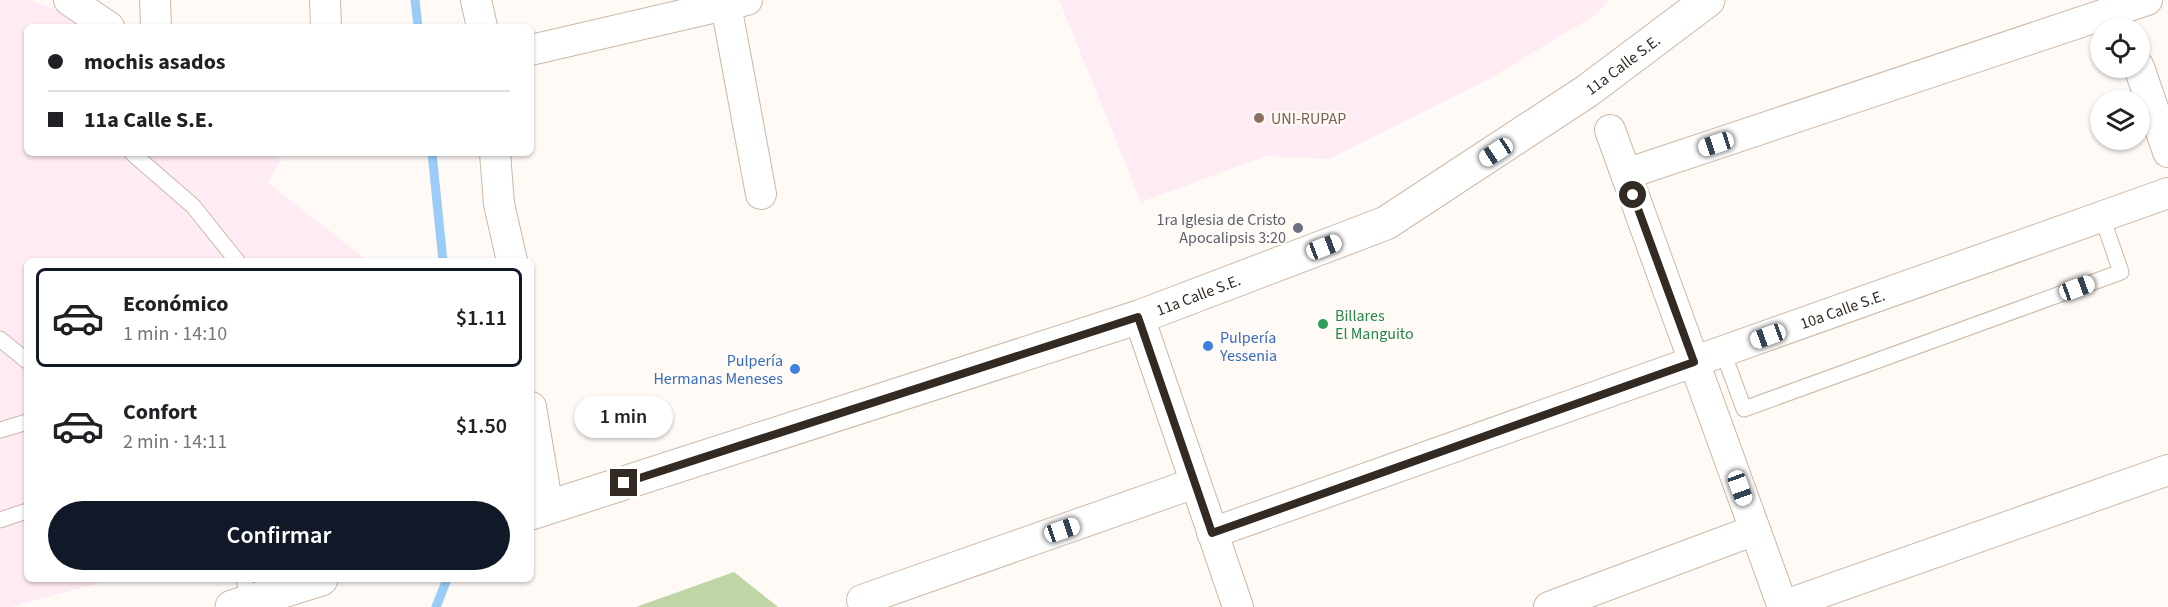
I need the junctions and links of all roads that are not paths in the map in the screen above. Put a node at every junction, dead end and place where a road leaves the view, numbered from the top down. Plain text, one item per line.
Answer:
1 (69, 0) edge
2 (155, 0) edge
3 (325, 0) edge
4 (476, 0) edge
5 (1708, 0) edge
6 (2147, 0) edge
7 (737, 3) edge
8 (2124, 18) edge
9 (105, 24) edge
10 (156, 24) edge
11 (326, 24) edge
12 (481, 24) edge
13 (2090, 29) edge
14 (534, 49) edge
15 (2143, 78) edge
16 (1610, 130) dead end
17 (2168, 152) edge
18 (135, 156) edge
19 (495, 156) edge
20 (1626, 174) junction
21 (2168, 193) edge
22 (761, 194) dead end
23 (2102, 217) junction
24 (235, 258) edge
25 (511, 258) edge
26 (1138, 317) junction
27 (0, 339) edge
28 (1723, 352) junction
29 (24, 359) edge
30 (1694, 362) junction
31 (24, 423) edge
32 (0, 430) edge
33 (534, 446) edge
34 (2168, 470) edge
35 (1195, 483) junction
36 (539, 510) edge
37 (24, 512) edge
38 (0, 520) edge
39 (1755, 530) junction
40 (1212, 533) junction
41 (307, 582) edge
42 (242, 596) edge
43 (862, 600) dead end
44 (1238, 607) edge
45 (1549, 607) edge
46 (1783, 607) edge

1 - 9 street
2 - 10 street
3 - 11 street
4 - 12 street
5 - 26 street, 11a Calle S.E.
6 - 8 street
7 - 14 street
7 - 22 street
13 - 20 street
15 - 17 street
16 - 20 street
18 - 24 lane
19 - 25 street
20 - 30 street
21 - 23 street, 10a Calle S.E.
23 - 28 street, 10a Calle S.E.
23 - 28 lane
26 - 35 street
26 - 36 street, 11a Calle S.E.
27 - 29 lane
28 - 30 street, 10a Calle S.E.
30 - 39 street
30 - 40 street, 10a Calle S.E.
31 - 32 lane
33 - 36 street
34 - 46 street
35 - 40 street
35 - 43 street
37 - 38 lane
39 - 45 street
39 - 46 street
40 - 44 street
41 - 42 street

